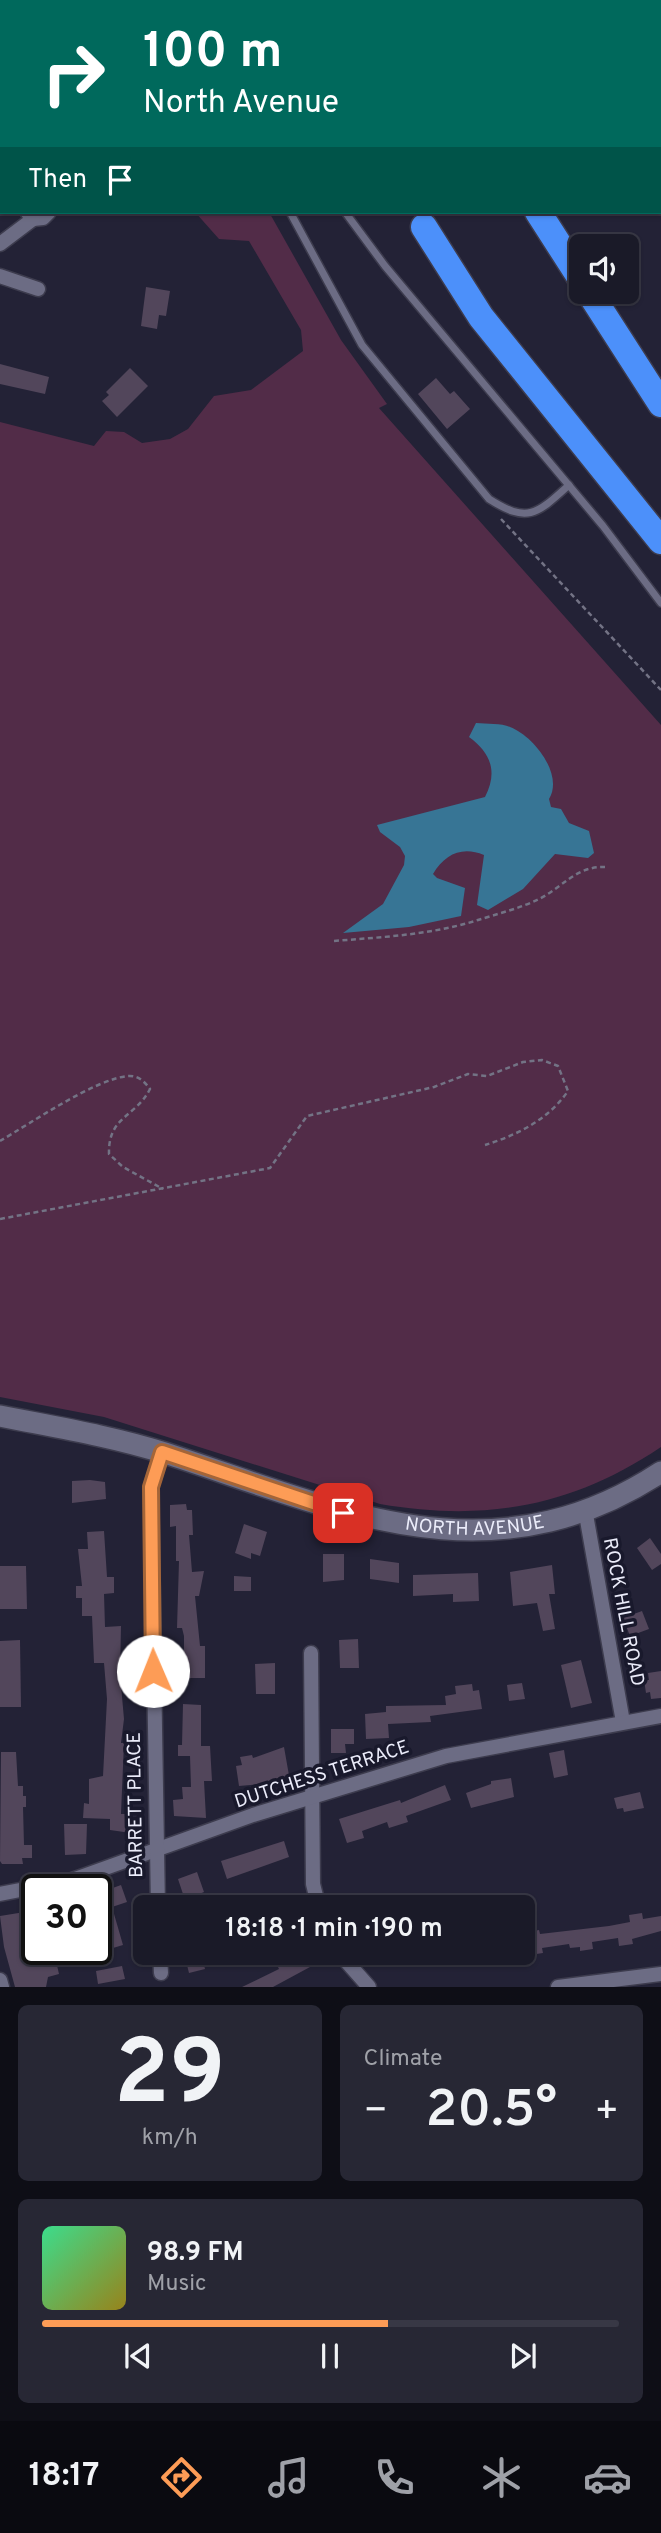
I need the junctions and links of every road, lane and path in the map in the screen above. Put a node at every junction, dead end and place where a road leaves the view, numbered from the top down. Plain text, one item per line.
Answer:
1 (47, 214) edge
2 (291, 214) edge
3 (347, 214) edge
4 (539, 214) edge
5 (553, 214) edge
6 (30, 215) edge
7 (418, 219) edge
8 (569, 239) edge
9 (0, 244) edge
10 (569, 260) edge
11 (0, 276) edge
12 (38, 289) dead end
13 (597, 304) edge
14 (611, 304) edge
15 (661, 382) edge
16 (661, 404) edge
17 (569, 485) junction
18 (661, 514) edge
19 (661, 541) edge
20 (661, 603) edge
21 (605, 867) dead end
22 (334, 941) dead end
23 (0, 1141) edge
24 (485, 1145) dead end
25 (164, 1190) junction
26 (0, 1219) edge
27 (0, 1416) edge
28 (162, 1452) junction
29 (661, 1472) edge
30 (585, 1509) junction
31 (311, 1653) dead end
32 (661, 1716) edge
33 (623, 1723) junction
34 (311, 1797) junction
35 (156, 1852) junction
36 (0, 1894) edge
37 (158, 1895) edge
38 (316, 1895) edge
39 (160, 1965) edge
40 (350, 1965) edge
41 (160, 1973) dead end
42 (661, 1974) edge
43 (0, 1980) edge
44 (2, 1987) edge
45 (369, 1987) edge
46 (558, 1987) edge

1 - 6 street
2 - 17 lane
3 - 17 lane
4 - 10 highway
5 - 8 highway
6 - 9 street
7 - 18 highway
7 - 19 highway
11 - 12 street
13 - 16 highway
14 - 15 highway
17 - 20 lane
21 - 22 path
23 - 25 path
24 - 25 path
25 - 26 path
27 - 28 main road, NORTH AVENUE
28 - 30 main road, NORTH AVENUE
28 - 35 street, BARRETT PLACE
29 - 30 main road, NORTH AVENUE
30 - 33 street, ROCK HILL ROAD
31 - 34 street
32 - 33 street, DUTCHESS TERRACE
33 - 34 street, DUTCHESS TERRACE
34 - 35 street, DUTCHESS TERRACE
34 - 38 street
35 - 36 street, DUTCHESS TERRACE
35 - 37 street, BARRETT PLACE
39 - 41 street
40 - 45 street
42 - 46 street
43 - 44 street

